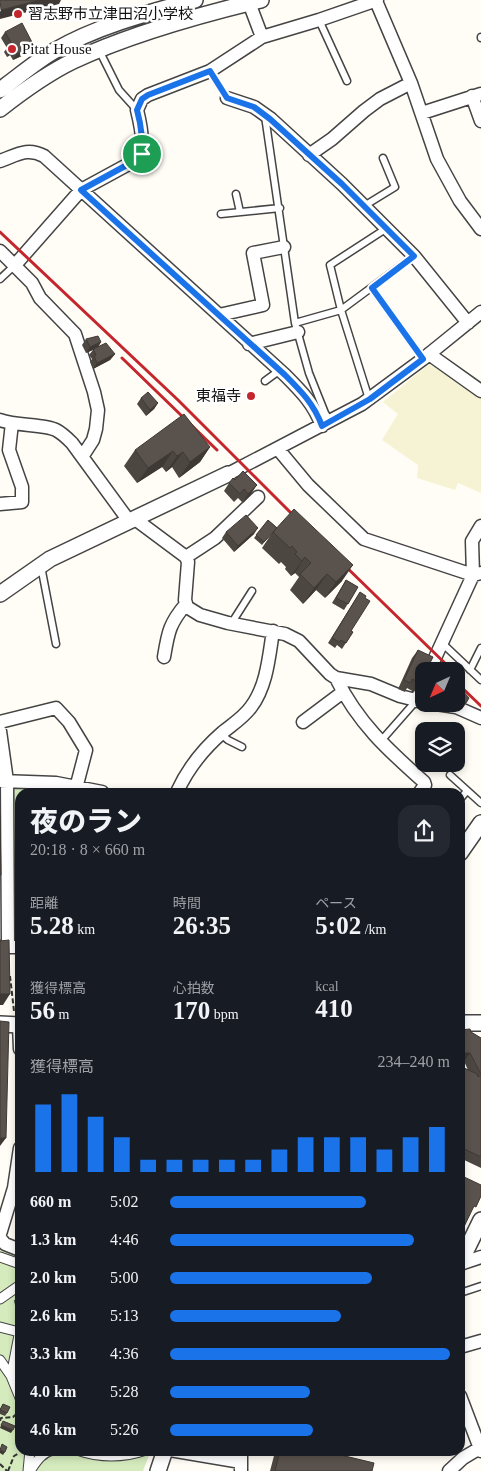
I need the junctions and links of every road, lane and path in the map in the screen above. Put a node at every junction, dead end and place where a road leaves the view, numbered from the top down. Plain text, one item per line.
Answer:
1 (195, 0) edge
2 (377, 0) edge
3 (253, 1) edge
4 (319, 20) junction
5 (262, 37) junction
6 (99, 50) junction
7 (210, 71) junction
8 (348, 81) dead end
9 (411, 83) junction
10 (0, 90) edge
11 (477, 95) edge
12 (227, 98) joint
13 (0, 109) edge
14 (137, 110) junction
15 (422, 113) junction
16 (265, 115) junction
17 (481, 121) edge
18 (309, 155) junction
19 (383, 158) dead end
20 (0, 161) edge
21 (81, 190) junction
22 (236, 194) dead end
23 (364, 206) junction
24 (280, 208) junction
25 (240, 212) junction
26 (221, 214) dead end
27 (387, 228) junction
28 (481, 229) edge
29 (284, 247) junction
30 (0, 251) edge
31 (414, 256) junction
32 (15, 265) junction
33 (0, 279) edge
34 (372, 288) junction
35 (341, 310) junction
36 (481, 312) edge
37 (219, 315) junction
38 (468, 323) junction
39 (296, 328) junction
40 (249, 344) junction
41 (426, 357) junction
42 (280, 370) junction
43 (265, 381) dead end
44 (481, 391) edge
45 (370, 399) junction
46 (6, 422) edge
47 (326, 423) junction
48 (278, 449) junction
49 (82, 457) junction
50 (228, 474) joint
51 (258, 497) dead end
52 (0, 504) edge
53 (132, 520) junction
54 (481, 526) edge
55 (186, 557) junction
56 (41, 565) junction
57 (477, 574) edge
58 (252, 590) dead end
59 (0, 594) edge
60 (186, 604) junction
61 (231, 624) junction
62 (273, 631) junction
63 (56, 644) dead end
64 (442, 644) junction
65 (481, 648) edge
66 (164, 658) dead end
67 (433, 662) edge
68 (470, 670) junction
69 (336, 678) junction
70 (481, 680) edge
71 (343, 692) junction
72 (415, 700) edge
73 (415, 706) edge
74 (465, 711) edge
75 (481, 718) edge
76 (0, 722) edge
77 (304, 722) dead end
78 (0, 731) edge
79 (221, 734) junction
80 (380, 742) junction
81 (242, 747) dead end
82 (450, 775) dead end
83 (4, 781) edge
84 (73, 788) edge
85 (76, 788) edge
86 (179, 788) edge
87 (422, 788) edge
88 (463, 788) edge
89 (466, 791) edge
90 (481, 803) edge
91 (481, 823) edge
92 (465, 846) edge
93 (9, 947) edge
94 (9, 969) edge
95 (15, 1004) edge
96 (15, 1022) edge
97 (465, 1023) edge
98 (481, 1023) edge
99 (0, 1024) edge
100 (15, 1194) edge
101 (481, 1220) edge
102 (0, 1234) edge
103 (0, 1238) edge
104 (15, 1248) edge
105 (465, 1254) edge
106 (0, 1257) edge
107 (481, 1257) edge
108 (15, 1262) edge
109 (465, 1262) edge
110 (481, 1286) edge
111 (15, 1288) edge
112 (10, 1291) junction
113 (465, 1291) edge
114 (0, 1299) edge
115 (15, 1303) edge
116 (0, 1327) edge
117 (15, 1330) edge
118 (481, 1341) edge
119 (465, 1346) edge
120 (15, 1354) edge
121 (0, 1360) edge
122 (11, 1376) junction
123 (15, 1386) edge
124 (15, 1415) edge
125 (465, 1417) edge
126 (0, 1421) edge
127 (480, 1450) edge
128 (15, 1456) edge
129 (30, 1456) edge
130 (42, 1456) edge
131 (107, 1456) edge
132 (121, 1456) edge
133 (163, 1456) edge
134 (209, 1456) edge
135 (454, 1456) edge
136 (462, 1458) junction
137 (241, 1461) edge
138 (0, 1464) edge
139 (0, 1470) edge
140 (7, 1470) edge
141 (29, 1471) edge
142 (158, 1471) edge
143 (449, 1471) edge

1 - 10 street
2 - 4 street
2 - 9 street
3 - 5 street
3 - 6 street
4 - 5 street
4 - 8 lane
5 - 7 street
6 - 13 street
6 - 14 lane
7 - 12 lane
7 - 14 street
9 - 15 street
9 - 18 street
11 - 15 street
11 - 17 street
12 - 16 street
14 - 21 street
15 - 28 street
16 - 18 street
16 - 24 lane
18 - 23 street
19 - 23 lane
20 - 21 street
21 - 32 street
21 - 37 street
22 - 25 lane
23 - 27 street
24 - 25 lane
24 - 29 lane
25 - 26 lane
27 - 31 street
27 - 35 lane
29 - 37 street
29 - 39 lane
30 - 32 street
31 - 34 lane
31 - 38 street
32 - 33 lane
32 - 49 street
34 - 35 lane
34 - 41 lane
35 - 39 lane
35 - 45 lane
36 - 38 street
37 - 40 street
38 - 41 street
39 - 40 street
39 - 47 lane
40 - 42 street
41 - 44 street
41 - 45 street
42 - 43 lane
42 - 47 street
45 - 47 street
46 - 49 street
46 - 52 street
47 - 48 street
48 - 50 street
48 - 57 street
49 - 53 street
50 - 53 street
51 - 55 street
53 - 55 street
53 - 56 street
54 - 57 street
55 - 60 street
56 - 59 street
56 - 63 lane
57 - 64 street
58 - 61 lane
60 - 61 street
60 - 66 street
61 - 62 street
62 - 69 street
62 - 79 street
64 - 67 street
64 - 68 lane
65 - 68 lane
68 - 70 lane
69 - 71 street
69 - 72 street
71 - 77 street
71 - 80 street
73 - 80 lane
74 - 75 street
76 - 85 street
78 - 83 street
79 - 81 lane
79 - 86 street
80 - 87 street
82 - 88 lane
83 - 84 street
83 - 93 street
89 - 90 lane
91 - 92 street
94 - 95 path
96 - 99 street
97 - 98 street
100 - 102 street
101 - 105 street
103 - 104 street
106 - 108 street
107 - 109 street
110 - 113 lane
111 - 112 street
112 - 114 street
112 - 115 path
116 - 117 street
118 - 119 street
120 - 122 street
121 - 122 street
122 - 123 street
124 - 126 path
125 - 127 street
127 - 136 street
128 - 140 path
129 - 141 street
130 - 141 street
131 - 132 street
133 - 142 street
134 - 137 street
135 - 136 path
136 - 143 street
138 - 140 path
139 - 140 path

